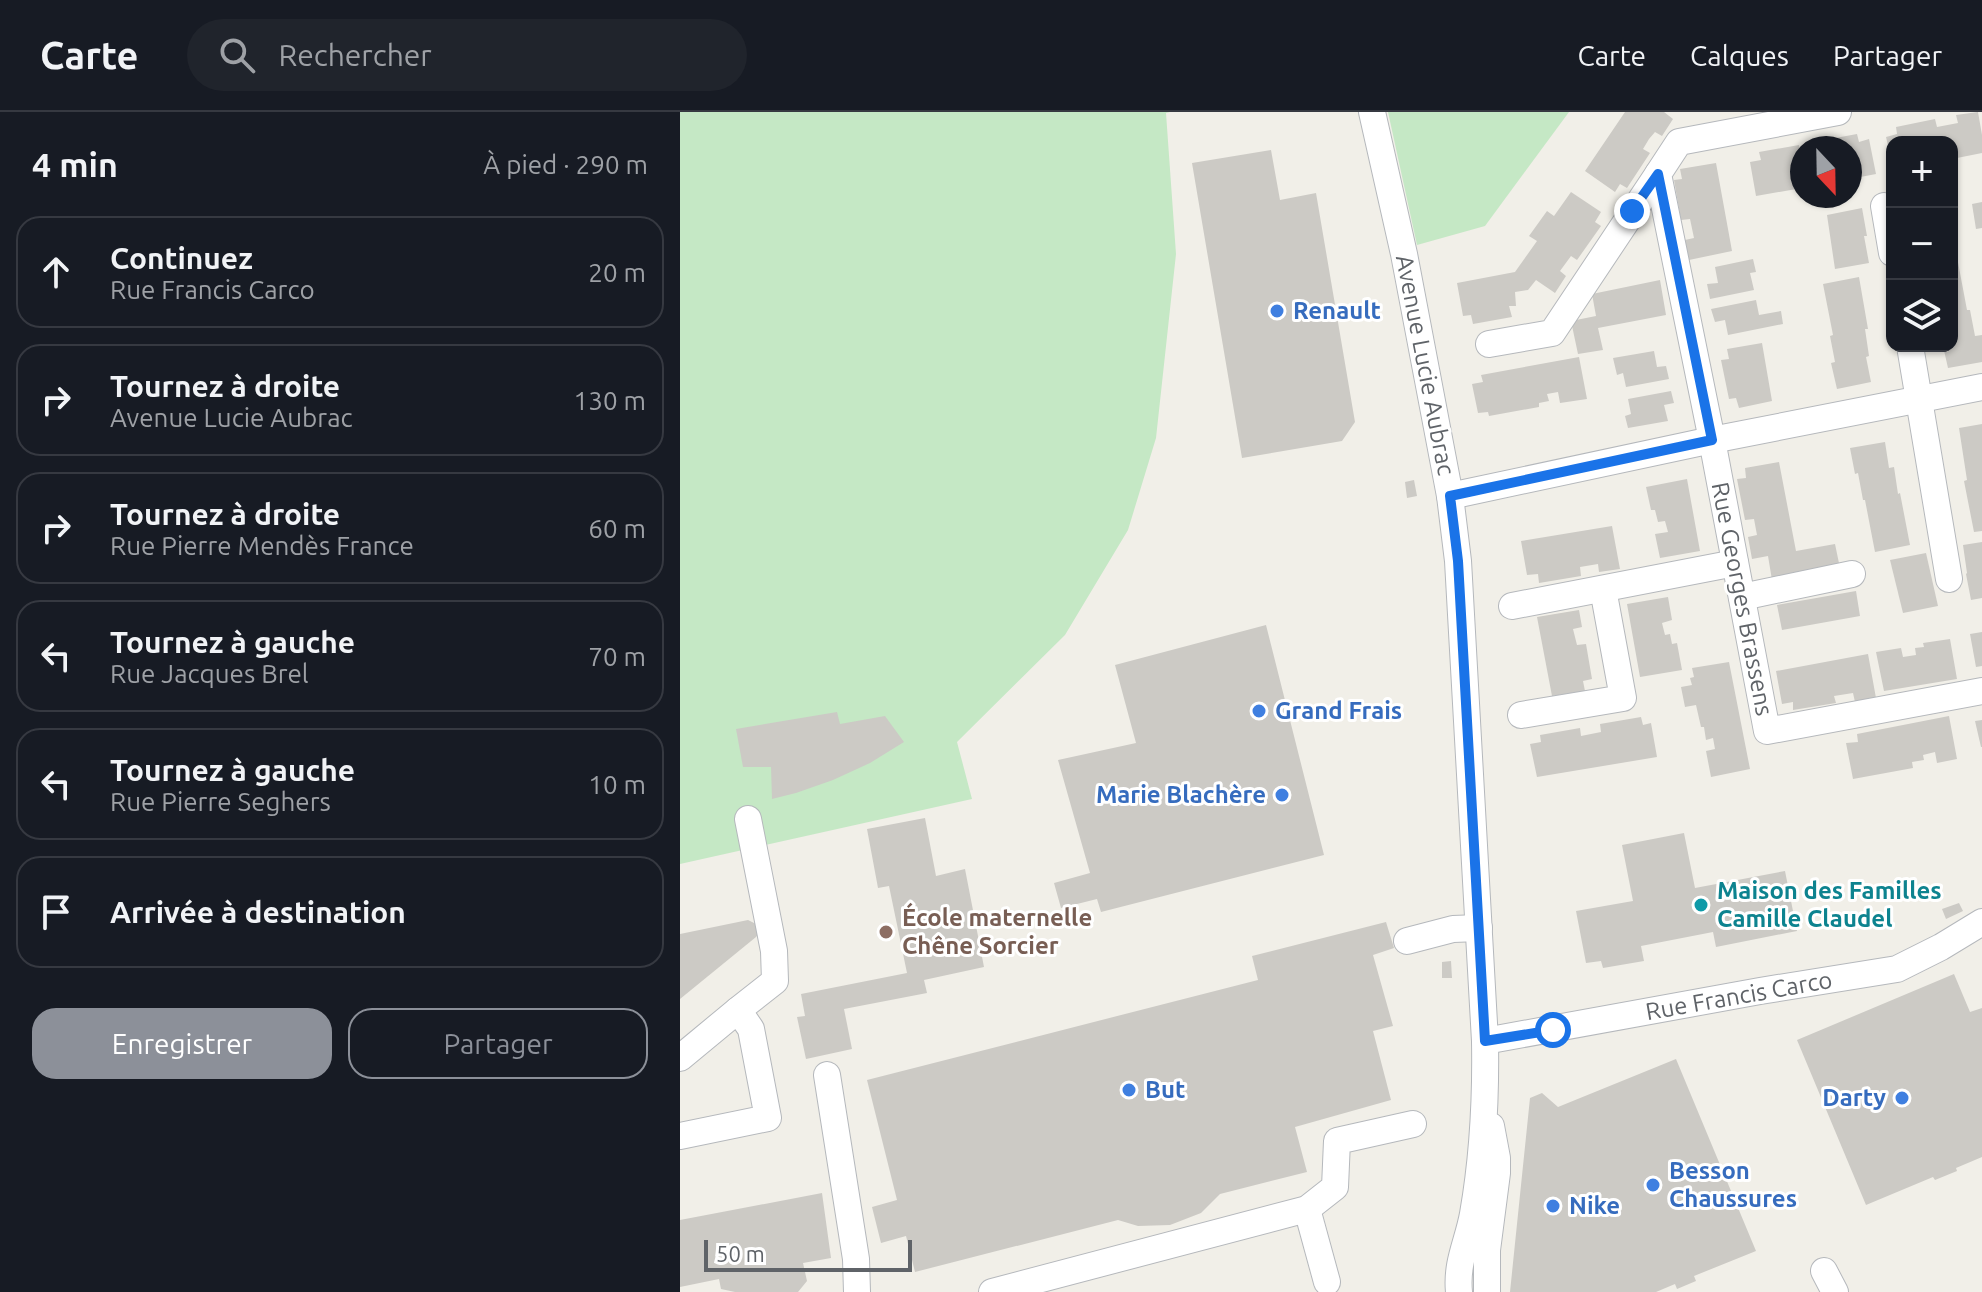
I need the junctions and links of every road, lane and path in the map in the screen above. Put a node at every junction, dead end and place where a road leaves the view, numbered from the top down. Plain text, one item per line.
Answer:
1 (1372, 112) edge
2 (1838, 112) edge
3 (1715, 123) edge
4 (1658, 174) junction
5 (1884, 206) dead end
6 (1886, 218) edge
7 (1489, 344) dead end
8 (1911, 352) edge
9 (1982, 387) edge
10 (1920, 400) junction
11 (1712, 440) junction
12 (1450, 496) junction
13 (1735, 563) junction
14 (1852, 574) dead end
15 (1949, 579) dead end
16 (1603, 589) junction
17 (1742, 597) junction
18 (1512, 606) dead end
19 (1982, 691) edge
20 (1521, 715) dead end
21 (748, 819) dead end
22 (1982, 922) edge
23 (1479, 928) junction
24 (1407, 941) dead end
25 (738, 1010) junction
26 (1485, 1041) junction
27 (680, 1058) edge
28 (827, 1075) dead end
29 (1486, 1103) junction
30 (1413, 1124) dead end
31 (680, 1136) edge
32 (1307, 1209) junction
33 (1327, 1282) dead end
34 (1457, 1291) edge
35 (857, 1292) edge
36 (992, 1292) edge
37 (1487, 1292) edge

1 - 12 street, Avenue Lucie Aubrac
2 - 3 street
3 - 4 street
4 - 7 street
4 - 11 street, Rue Georges Brassens
5 - 6 street
8 - 10 street
9 - 10 street
10 - 11 street
10 - 15 street
11 - 12 street
11 - 13 street, Rue Georges Brassens
12 - 23 street, Avenue Lucie Aubrac
13 - 16 street
13 - 17 street, Rue Georges Brassens
14 - 17 street
16 - 18 street
16 - 20 street
17 - 19 street, Rue Georges Brassens
21 - 25 street
22 - 26 street, Rue Francis Carco
23 - 24 street
23 - 26 street, Avenue Lucie Aubrac
25 - 27 street
25 - 31 street
26 - 29 street, Avenue Lucie Aubrac
28 - 35 street
29 - 34 street, Avenue Lucie Aubrac
29 - 37 street
30 - 32 street
32 - 33 street
32 - 36 street

